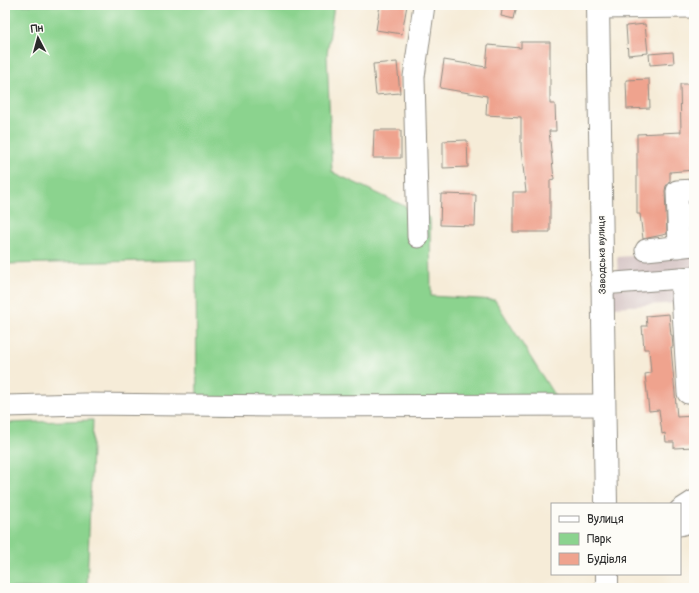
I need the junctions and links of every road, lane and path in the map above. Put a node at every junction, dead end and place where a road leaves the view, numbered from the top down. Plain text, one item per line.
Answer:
1 (424, 5) edge
2 (598, 6) edge
3 (694, 7) edge
4 (694, 190) edge
5 (418, 237) dead end
6 (686, 246) edge
7 (646, 250) dead end
8 (687, 277) edge
9 (602, 284) junction
10 (694, 393) edge
11 (604, 405) junction
12 (5, 406) edge
13 (694, 501) edge
14 (606, 503) edge
15 (681, 509) edge
16 (694, 521) edge
17 (681, 525) edge
18 (607, 575) edge
19 (607, 588) edge

1 - 5 street
2 - 3 street
2 - 9 main road, Заводська вулиця
4 - 6 street
6 - 7 street
8 - 9 street
8 - 10 street
9 - 11 main road, Заводська вулиця
11 - 12 street
11 - 14 main road, Заводська вулиця
13 - 15 street
16 - 17 street
18 - 19 main road

